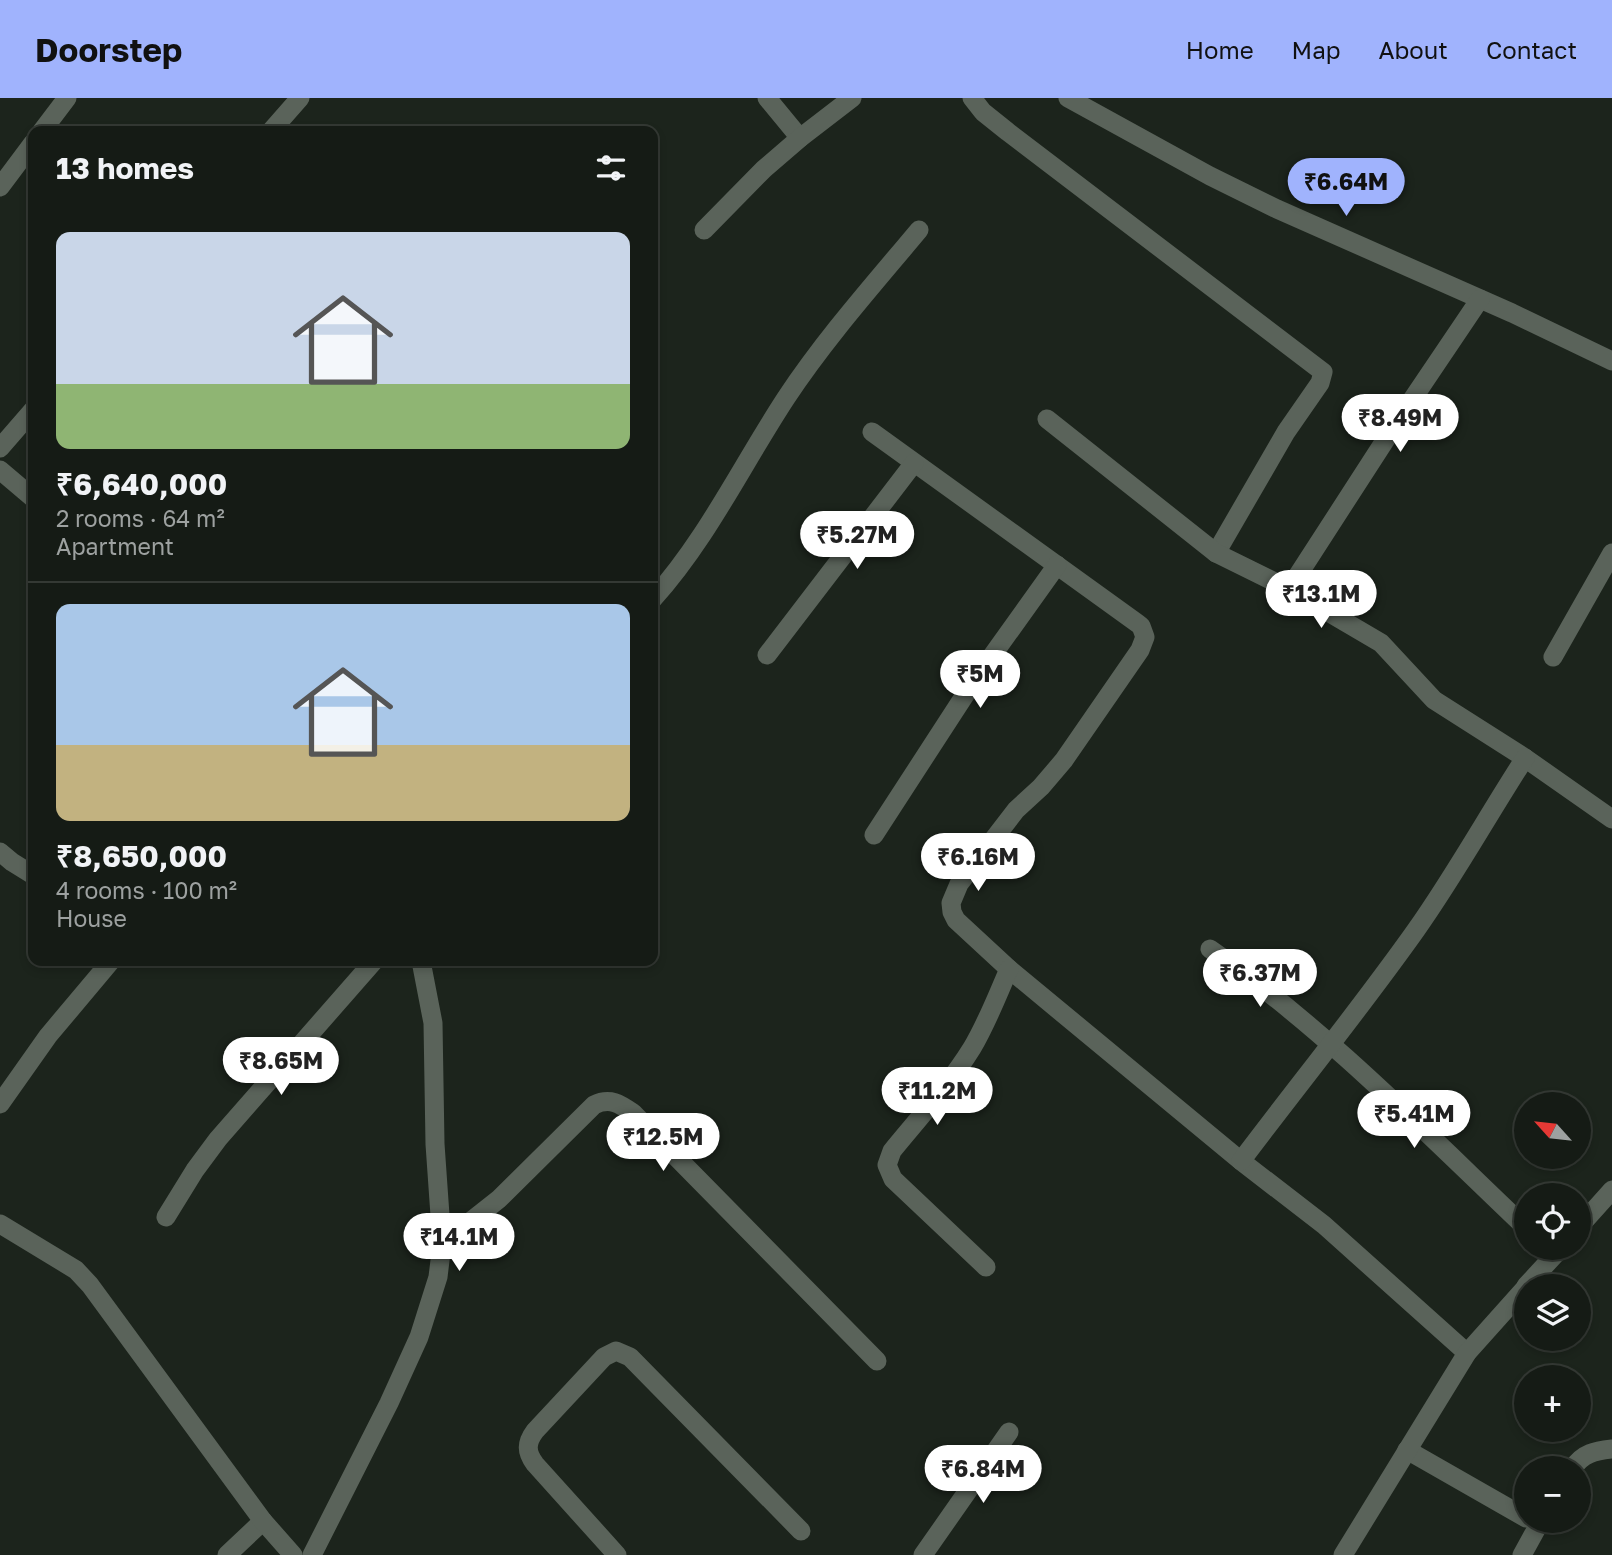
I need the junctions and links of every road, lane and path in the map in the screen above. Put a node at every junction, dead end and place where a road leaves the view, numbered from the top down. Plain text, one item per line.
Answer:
1 (67, 98) edge
2 (300, 98) edge
3 (767, 98) edge
4 (852, 98) edge
5 (972, 98) edge
6 (1068, 98) edge
7 (46, 126) edge
8 (275, 126) edge
9 (800, 138) junction
10 (28, 150) edge
11 (0, 187) edge
12 (704, 230) dead end
13 (919, 230) dead end
14 (1480, 299) junction
15 (1612, 361) edge
16 (28, 416) edge
17 (1047, 419) dead end
18 (872, 432) dead end
19 (0, 448) edge
20 (914, 463) junction
21 (0, 470) edge
22 (28, 494) edge
23 (1216, 553) junction
24 (1612, 553) edge
25 (1057, 565) junction
26 (1289, 589) junction
27 (658, 593) edge
28 (767, 655) dead end
29 (1553, 657) dead end
30 (1525, 758) junction
31 (1612, 819) edge
32 (874, 835) dead end
33 (0, 852) edge
34 (28, 872) edge
35 (1210, 949) dead end
36 (107, 966) edge
37 (369, 966) edge
38 (422, 966) edge
39 (1009, 969) junction
40 (1330, 1043) junction
41 (0, 1104) edge
42 (1241, 1161) junction
43 (1612, 1189) edge
44 (1591, 1213) edge
45 (1514, 1216) edge
46 (166, 1217) dead end
47 (0, 1224) edge
48 (442, 1244) junction
49 (1546, 1260) edge
50 (986, 1267) dead end
51 (1536, 1274) edge
52 (1514, 1300) edge
53 (1466, 1353) junction
54 (877, 1361) dead end
55 (1009, 1432) dead end
56 (1612, 1449) edge
57 (1407, 1450) junction
58 (1584, 1456) edge
59 (1514, 1510) edge
60 (263, 1521) junction
61 (801, 1531) dead end
62 (1530, 1533) edge
63 (227, 1555) edge
64 (293, 1555) edge
65 (312, 1555) edge
66 (617, 1555) edge
67 (923, 1555) edge
68 (1343, 1555) edge
69 (1522, 1555) edge

1 - 7 street
2 - 8 street
3 - 9 street
4 - 9 street
5 - 23 street
6 - 14 street
9 - 12 street
10 - 11 street
13 - 27 street
14 - 15 street
14 - 26 street
16 - 19 street
17 - 23 street
18 - 20 street
20 - 25 street
20 - 28 street
21 - 22 street
23 - 26 street
24 - 29 street
25 - 32 street
25 - 39 street
26 - 30 street
30 - 31 street
30 - 40 street
33 - 34 street
35 - 40 street
36 - 41 street
37 - 46 street
38 - 48 street
39 - 42 street
39 - 50 street
40 - 42 street
40 - 45 street
42 - 53 street
43 - 44 street
47 - 60 street
48 - 54 street
48 - 65 street
49 - 51 street
52 - 53 street
53 - 57 street
55 - 67 street
56 - 58 street
57 - 59 street
57 - 68 street
60 - 63 street
60 - 64 street
61 - 66 street
62 - 69 street

